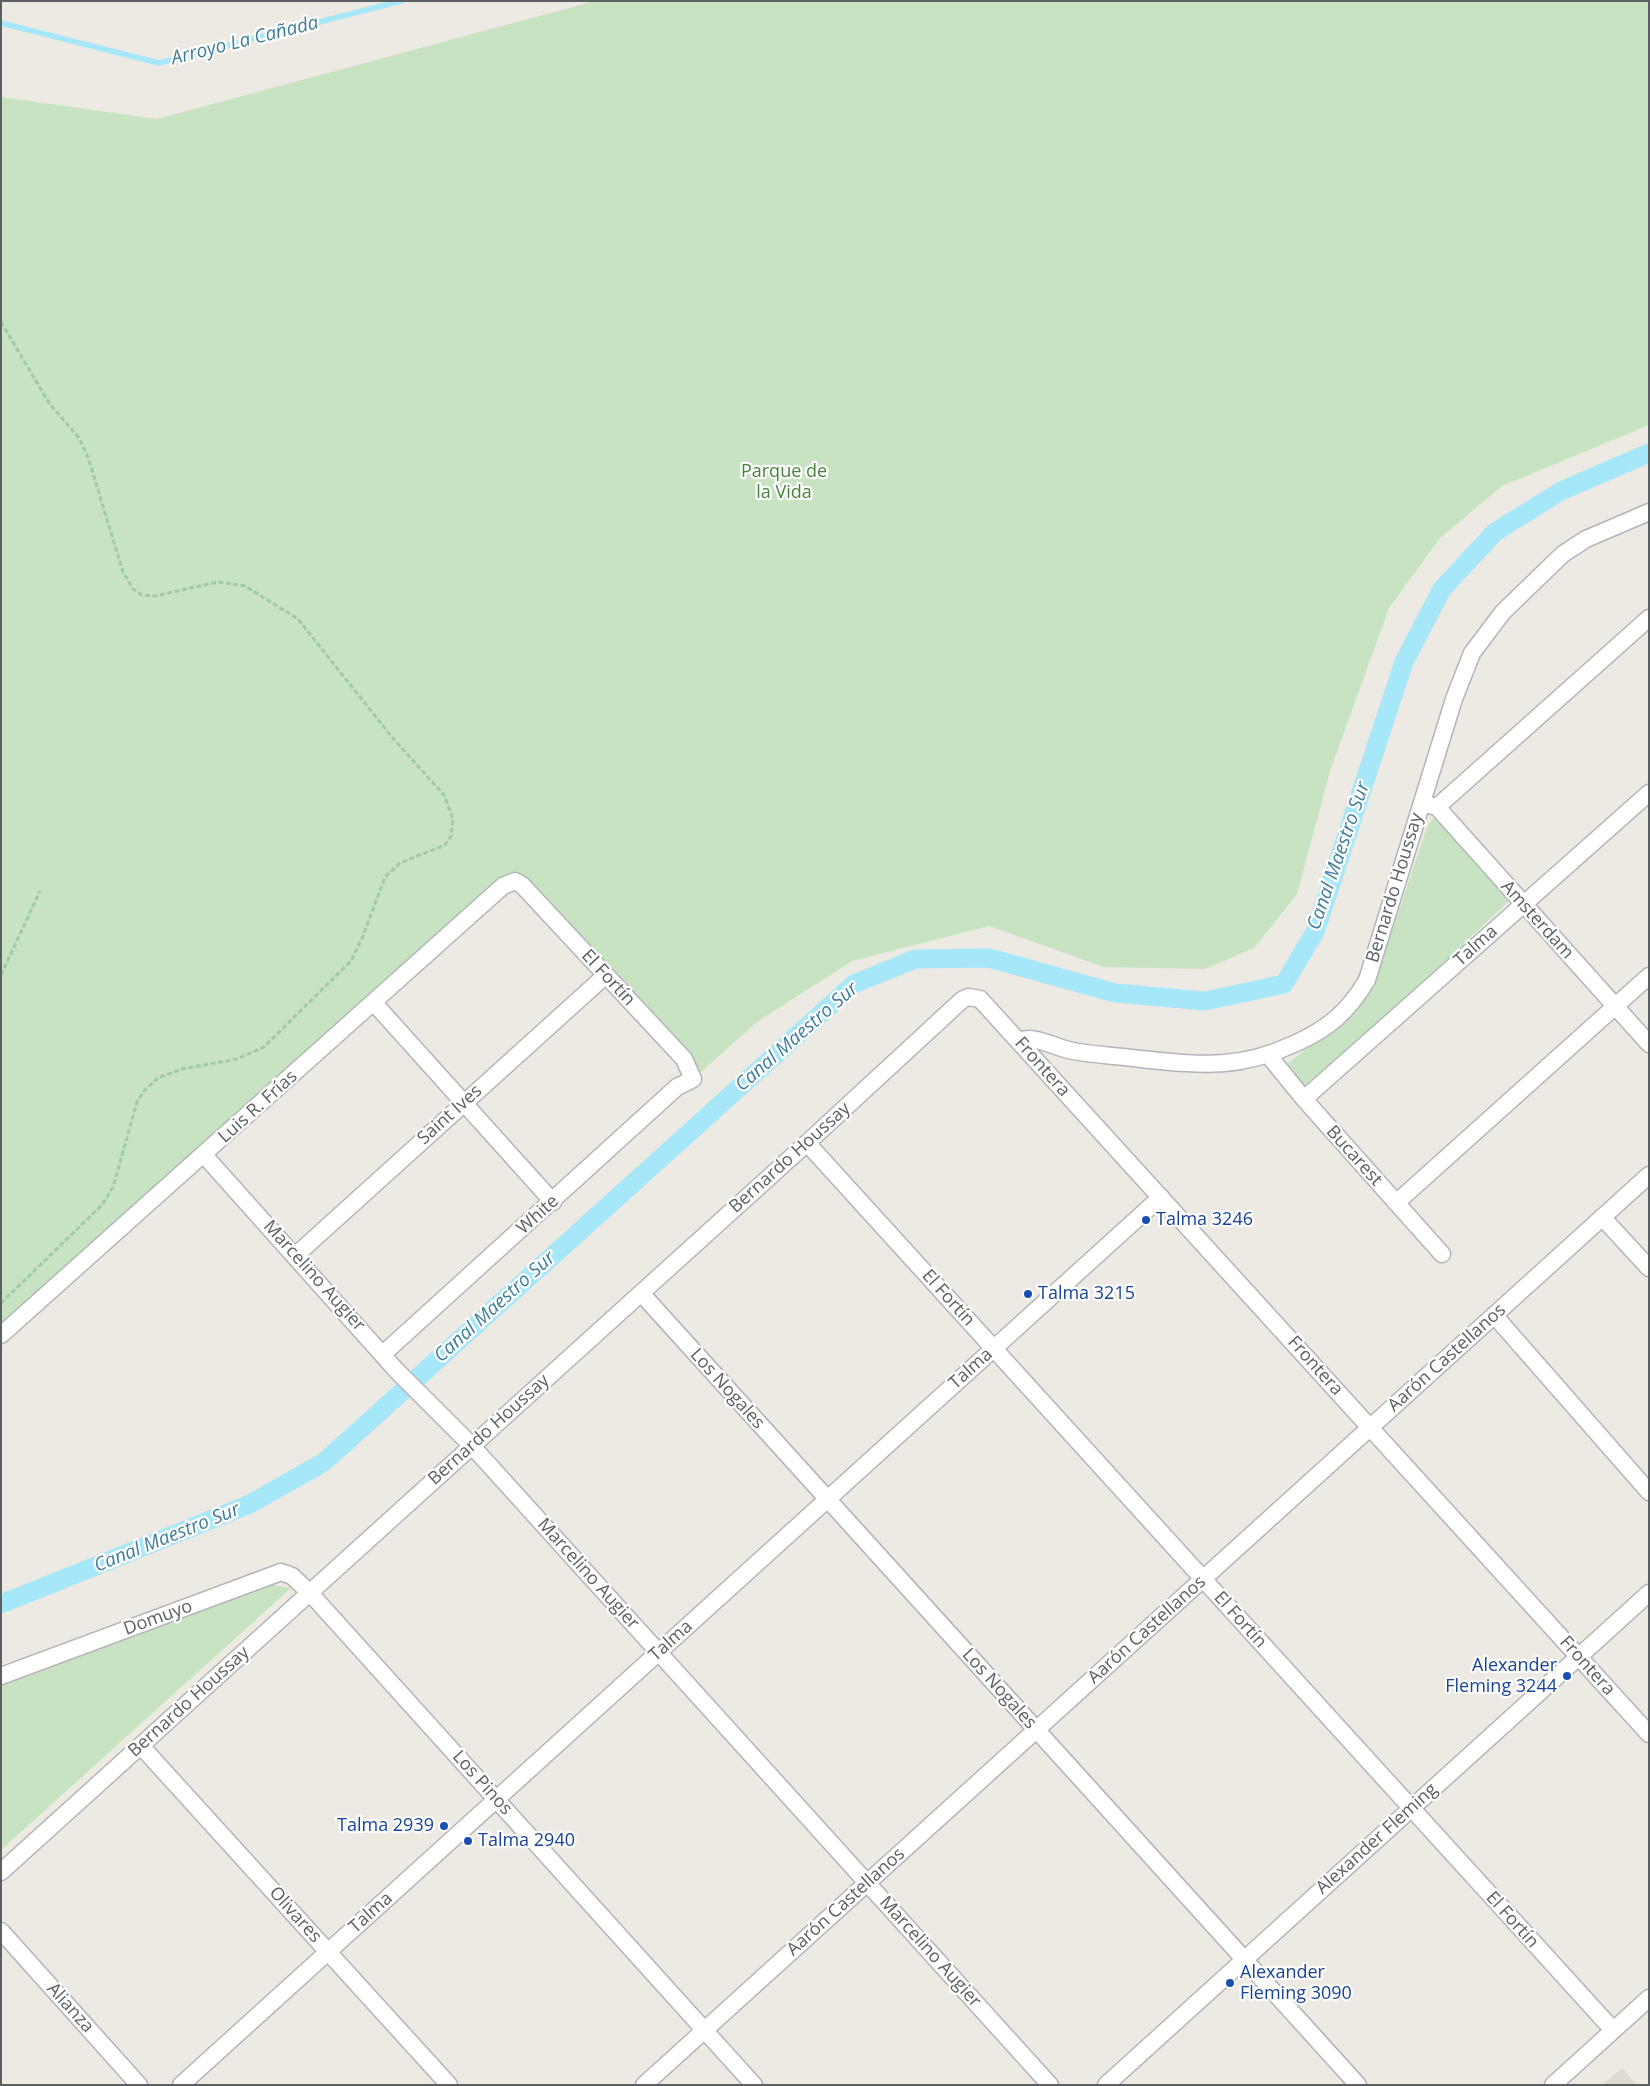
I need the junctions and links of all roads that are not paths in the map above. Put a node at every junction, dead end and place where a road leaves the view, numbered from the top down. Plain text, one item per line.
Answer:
1 (1647, 514) edge
2 (1649, 618) edge
3 (1649, 793) edge
4 (1429, 805) junction
5 (516, 881) joint
6 (1524, 904) junction
7 (606, 975) junction
8 (1649, 976) edge
9 (980, 999) joint
10 (374, 1003) junction
11 (1615, 1006) junction
12 (1018, 1041) junction
13 (1649, 1044) edge
14 (1269, 1056) junction
15 (693, 1079) joint
16 (1304, 1099) junction
17 (464, 1103) junction
18 (807, 1143) junction
19 (204, 1155) junction
20 (1649, 1175) edge
21 (1161, 1197) junction
22 (552, 1202) junction
23 (1396, 1203) junction
24 (1602, 1217) junction
25 (1442, 1254) dead end
26 (295, 1256) junction
27 (1649, 1268) edge
28 (641, 1293) junction
29 (1494, 1315) junction
30 (1, 1335) edge
31 (994, 1348) junction
32 (384, 1354) junction
33 (1370, 1427) junction
34 (472, 1446) junction
35 (1649, 1492) edge
36 (826, 1499) junction
37 (1203, 1579) junction
38 (310, 1592) junction
39 (1649, 1593) edge
40 (658, 1652) junction
41 (1579, 1657) junction
42 (1, 1676) edge
43 (1036, 1730) junction
44 (1649, 1734) edge
45 (141, 1746) junction
46 (496, 1799) junction
47 (1411, 1808) junction
48 (1, 1872) edge
49 (867, 1883) junction
50 (1, 1931) edge
51 (328, 1951) junction
52 (1245, 1960) junction
53 (1649, 1998) edge
54 (704, 2030) junction
55 (1613, 2030) junction
56 (139, 2085) edge
57 (180, 2085) edge
58 (449, 2085) edge
59 (644, 2085) edge
60 (754, 2085) edge
61 (1050, 2085) edge
62 (1106, 2085) edge
63 (1358, 2085) edge
64 (1553, 2085) edge

1 - 4 street, Bernardo Houssay
2 - 4 street
3 - 6 street, Talma
4 - 6 street, Amsterdam
4 - 14 street, Bernardo Houssay
5 - 7 street, El Fortín
5 - 10 street, Luis R. Frías
6 - 11 street, Amsterdam
6 - 16 street, Talma
7 - 15 street, El Fortín
7 - 17 street, Saint Ives
8 - 11 street
9 - 12 street, Frontera
9 - 18 street, Bernardo Houssay
10 - 17 street
10 - 19 street, Luis R. Frías
11 - 13 street, Amsterdam
11 - 23 street
12 - 14 street, Bernardo Houssay
12 - 21 street, Frontera
14 - 16 street, Bucarest
15 - 22 street, White
16 - 23 street, Bucarest
17 - 22 street
17 - 26 street, Saint Ives
18 - 28 street, Bernardo Houssay
18 - 31 street, El Fortín
19 - 26 street, Marcelino Augier
19 - 30 street, Luis R. Frías
20 - 24 street, Aarón Castellanos
21 - 31 street, Talma
21 - 33 street, Frontera
22 - 32 street, White
23 - 25 street, Bucarest
24 - 27 street
24 - 29 street, Aarón Castellanos
26 - 32 street, Marcelino Augier
28 - 34 street, Bernardo Houssay
28 - 36 street, Los Nogales
29 - 33 street, Aarón Castellanos
29 - 35 street
31 - 36 street, Talma
31 - 37 street, El Fortín
32 - 34 street, Marcelino Augier
33 - 37 street, Aarón Castellanos
33 - 41 street, Frontera
34 - 38 street, Bernardo Houssay
34 - 40 street, Marcelino Augier
36 - 40 street, Talma
36 - 43 street, Los Nogales
37 - 43 street, Aarón Castellanos
37 - 47 street, El Fortín
38 - 42 street, Domuyo
38 - 45 street, Bernardo Houssay
38 - 46 street, Los Pinos
39 - 41 street, Alexander Fleming
40 - 46 street, Talma
40 - 49 street, Marcelino Augier
41 - 44 street, Frontera
41 - 47 street, Alexander Fleming
43 - 49 street, Aarón Castellanos
43 - 52 street, Los Nogales
45 - 48 street, Bernardo Houssay
45 - 51 street, Olivares
46 - 51 street, Talma
46 - 54 street, Los Pinos
47 - 52 street, Alexander Fleming
47 - 55 street, El Fortín
49 - 54 street, Aarón Castellanos
49 - 61 street, Marcelino Augier
50 - 56 street, Alianza
51 - 57 street, Talma
51 - 58 street, Olivares
52 - 62 street, Alexander Fleming
52 - 63 street, Los Nogales
53 - 55 street
54 - 59 street, Aarón Castellanos
54 - 60 street, Los Pinos
55 - 64 street

